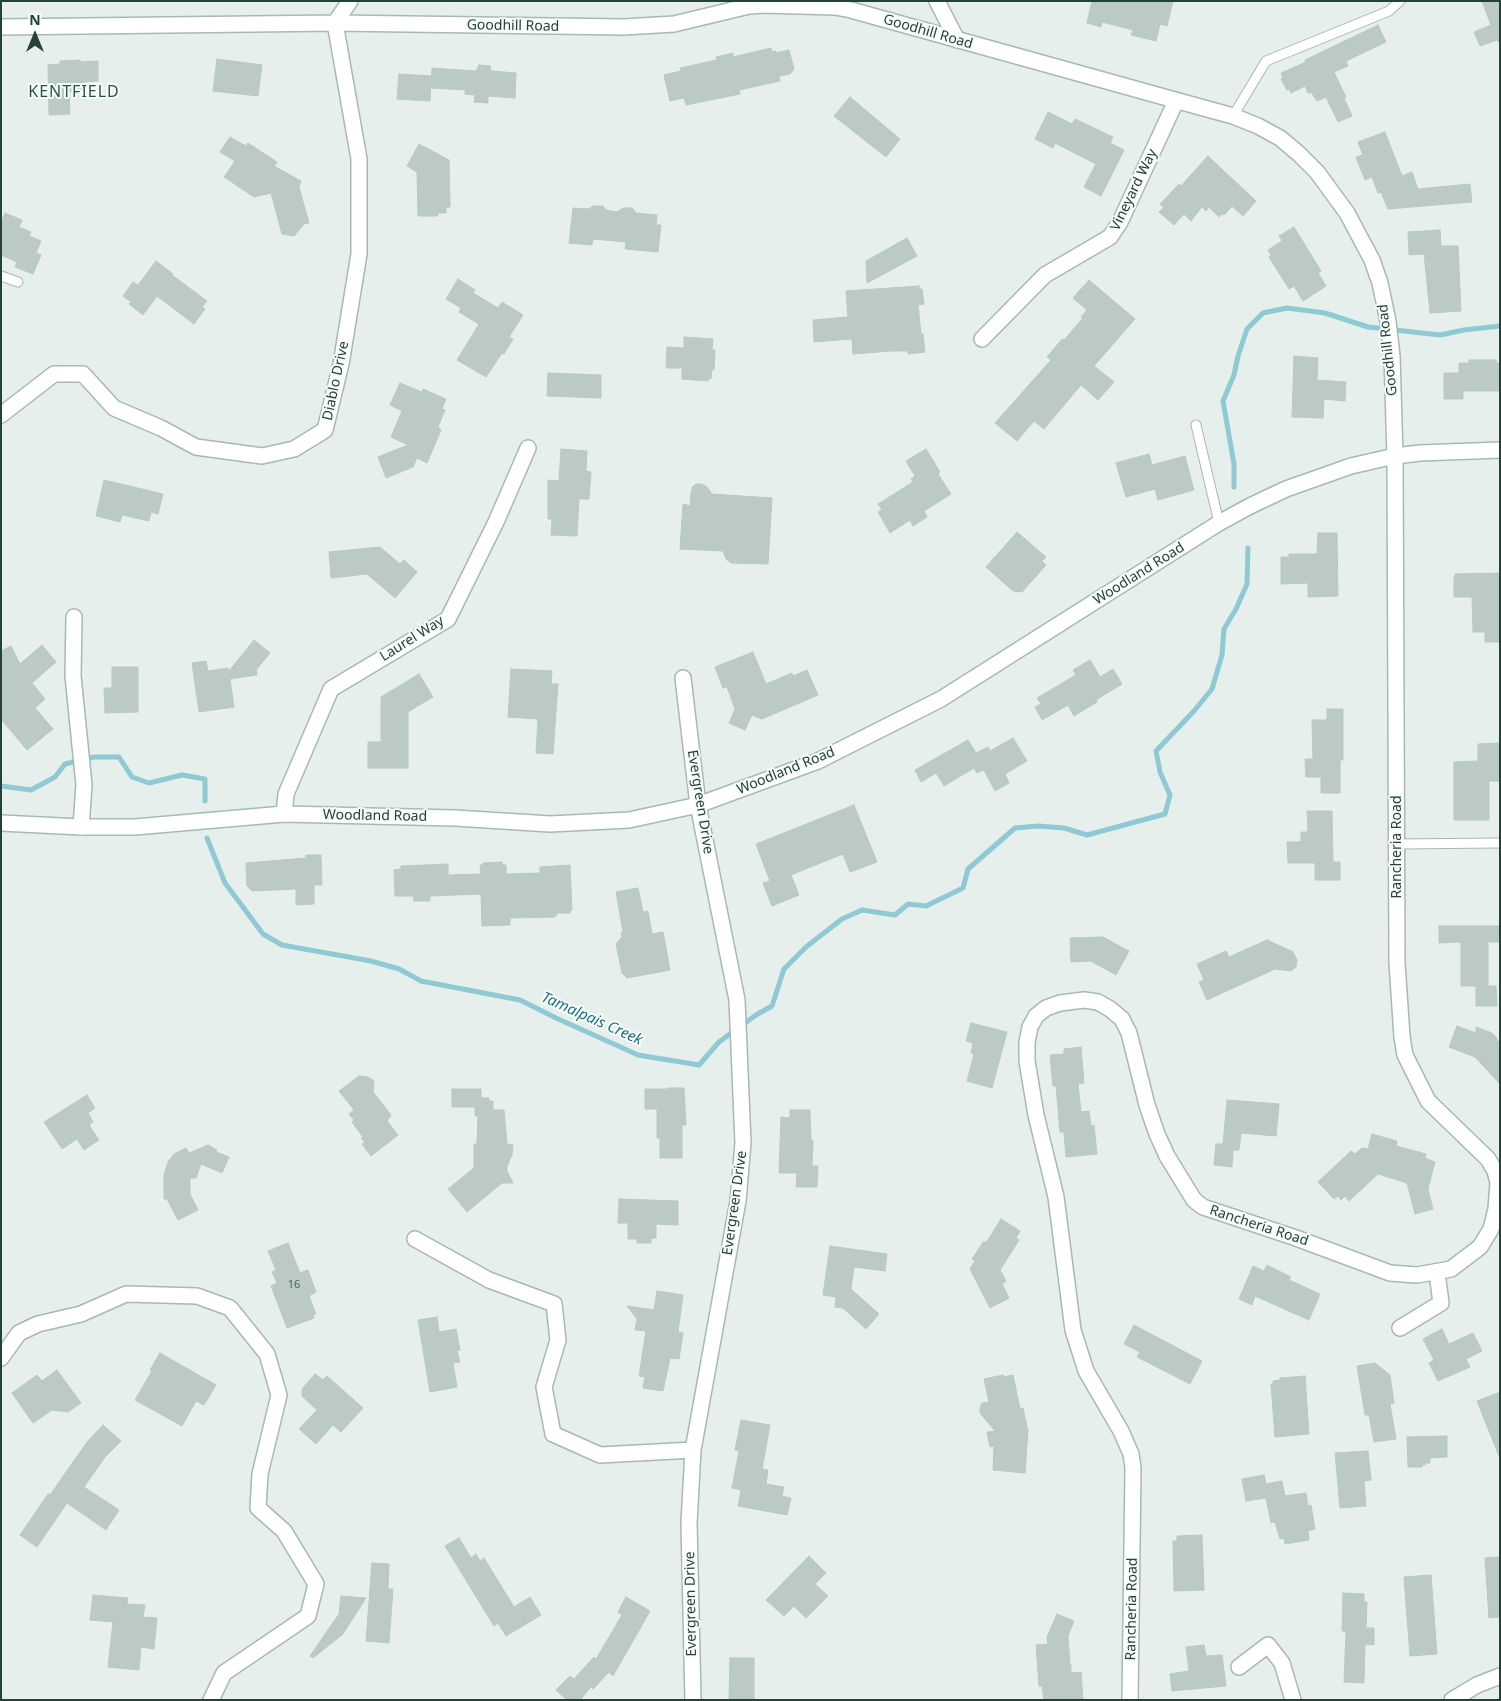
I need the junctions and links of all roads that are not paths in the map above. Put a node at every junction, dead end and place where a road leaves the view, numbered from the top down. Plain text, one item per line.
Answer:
1 (350, 1) edge
2 (937, 1) edge
3 (1400, 1) edge
4 (335, 23) junction
5 (1, 27) edge
6 (957, 40) junction
7 (1176, 101) junction
8 (1233, 116) junction
9 (1, 276) edge
10 (18, 282) dead end
11 (982, 339) dead end
12 (1, 414) edge
13 (1196, 425) dead end
14 (528, 448) dead end
15 (1500, 450) edge
16 (1396, 456) junction
17 (1219, 523) junction
18 (74, 617) dead end
19 (683, 678) dead end
20 (698, 806) junction
21 (284, 814) junction
22 (1, 823) edge
23 (81, 827) junction
24 (1500, 843) edge
25 (1397, 844) junction
26 (415, 1239) dead end
27 (1437, 1273) junction
28 (1400, 1328) dead end
29 (1, 1358) edge
30 (693, 1450) junction
31 (1239, 1667) dead end
32 (1500, 1676) edge
33 (211, 1700) edge
34 (693, 1700) edge
35 (1130, 1700) edge
36 (1293, 1700) edge
37 (1452, 1700) edge

1 - 4 street
2 - 6 street
3 - 8 lane
4 - 5 street, Goodhill Road
4 - 6 street, Goodhill Road
4 - 12 street, Diablo Drive
6 - 7 street, Goodhill Road
7 - 8 street, Goodhill Road
7 - 11 street, Vineyard Way
8 - 16 street, Goodhill Road
9 - 10 lane
13 - 17 lane
14 - 21 street, Laurel Way
15 - 16 street, Woodland Road
16 - 17 street, Woodland Road
16 - 25 street, Rancheria Road
17 - 20 street, Woodland Road
18 - 23 street
19 - 20 street, Evergreen Drive
20 - 21 street, Woodland Road
20 - 30 street, Evergreen Drive
21 - 23 street, Woodland Road
22 - 23 street, Woodland Road
24 - 25 lane
25 - 27 street, Rancheria Road
26 - 30 street
27 - 28 street
27 - 35 street, Rancheria Road
29 - 33 street
30 - 34 street, Evergreen Drive
31 - 36 street
32 - 37 street

